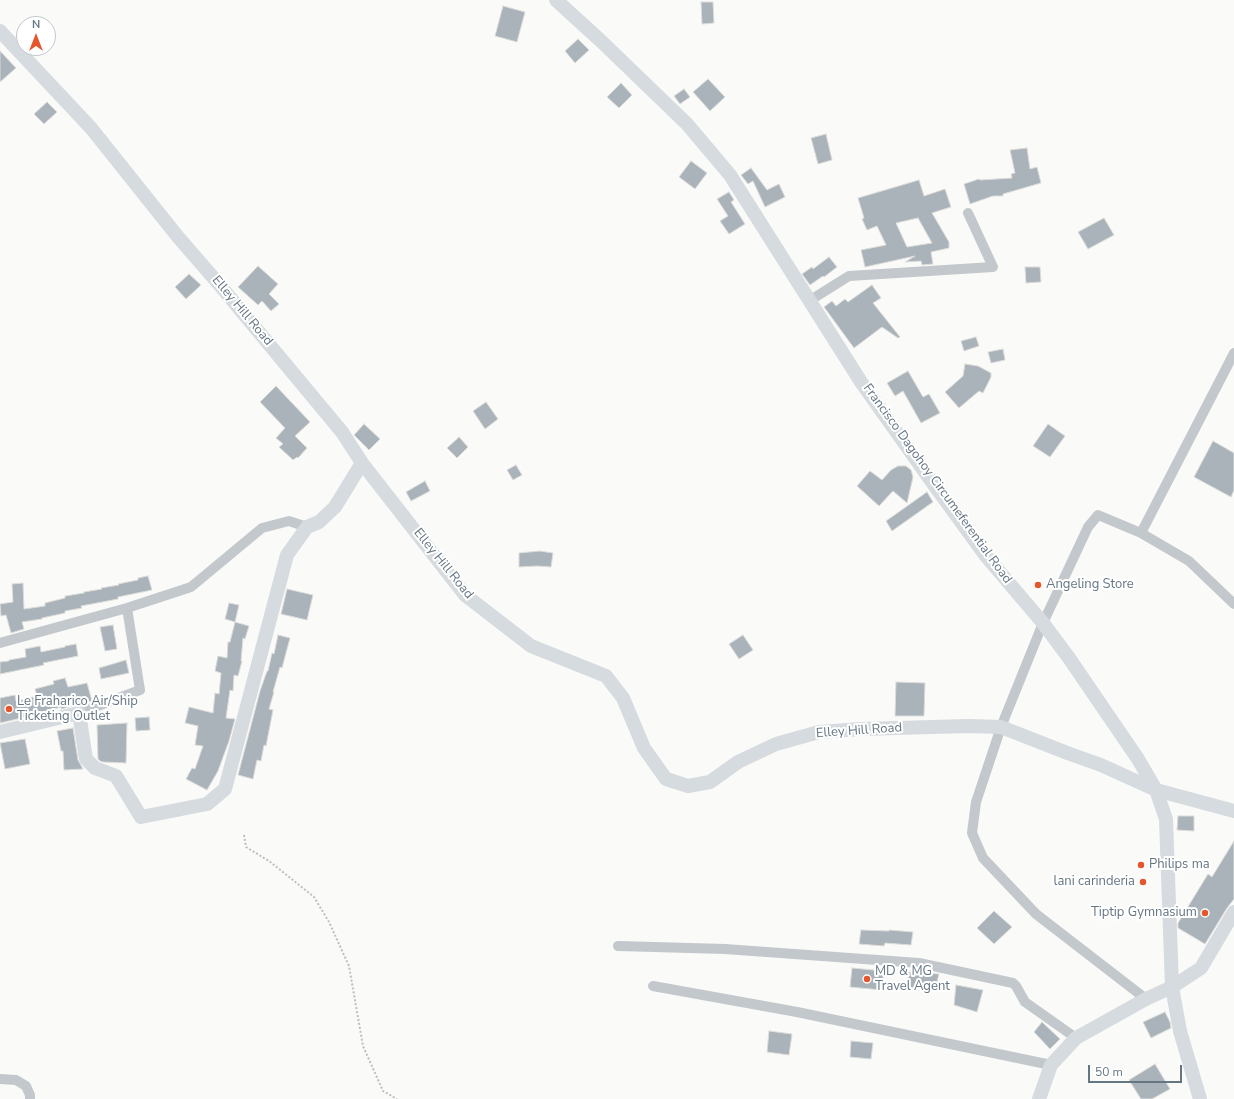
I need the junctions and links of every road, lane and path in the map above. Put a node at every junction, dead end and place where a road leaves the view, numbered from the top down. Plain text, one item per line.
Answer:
1 (556, 0) edge
2 (0, 31) edge
3 (968, 213) dead end
4 (809, 301) junction
5 (1234, 353) edge
6 (362, 463) junction
7 (307, 527) junction
8 (1141, 533) junction
9 (1233, 601) edge
10 (127, 608) junction
11 (1043, 623) junction
12 (0, 643) edge
13 (79, 713) junction
14 (1001, 727) junction
15 (0, 732) edge
16 (1156, 790) junction
17 (1234, 811) edge
18 (244, 834) dead end
19 (1234, 912) edge
20 (618, 946) dead end
21 (653, 986) dead end
22 (1172, 987) junction
23 (1146, 999) junction
24 (1076, 1038) junction
25 (1051, 1066) junction
26 (0, 1079) edge
27 (1195, 1097) edge
28 (30, 1099) edge
29 (397, 1099) edge
30 (1039, 1099) edge

1 - 4 street, Francisco Dagohoy Circumeferential Road
2 - 6 street, Elley Hill Road
3 - 4 street
4 - 11 street, Francisco Dagohoy Circumeferential Road
5 - 8 street
6 - 7 street
6 - 14 street, Elley Hill Road
7 - 10 street
7 - 13 street
8 - 9 street
8 - 11 street
10 - 12 street
10 - 13 street
11 - 14 street
11 - 16 street, Francisco Dagohoy Circumeferential Road
13 - 15 street
14 - 16 street, Elley Hill Road
14 - 23 street
16 - 17 street, Elley Hill Road
16 - 22 street, Francisco Dagohoy Circumeferential Road
18 - 29 path
19 - 22 street
20 - 24 street
21 - 25 street
22 - 23 street
22 - 27 street, Francisco Dagohoy Circumeferential Road
23 - 24 street
24 - 25 street
25 - 30 street
26 - 28 street

